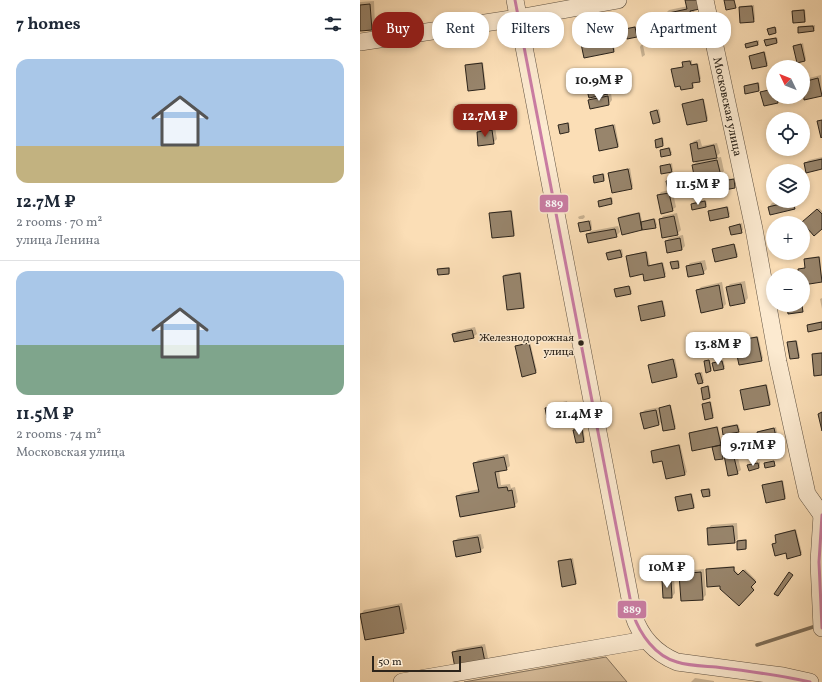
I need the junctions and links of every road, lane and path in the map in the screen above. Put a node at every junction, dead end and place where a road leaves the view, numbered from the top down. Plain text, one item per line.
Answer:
1 (515, 0) edge
2 (618, 0) edge
3 (705, 0) edge
4 (517, 12) edge
5 (551, 12) edge
6 (497, 21) edge
7 (360, 42) edge
8 (524, 48) edge
9 (822, 515) edge
10 (822, 628) edge
11 (645, 640) junction
12 (725, 675) edge
13 (402, 682) edge
14 (810, 682) edge

1 - 4 street
2 - 5 street
3 - 9 street, Московская улица
6 - 7 street
8 - 11 street
9 - 10 street
11 - 12 street
11 - 13 street
12 - 14 street

